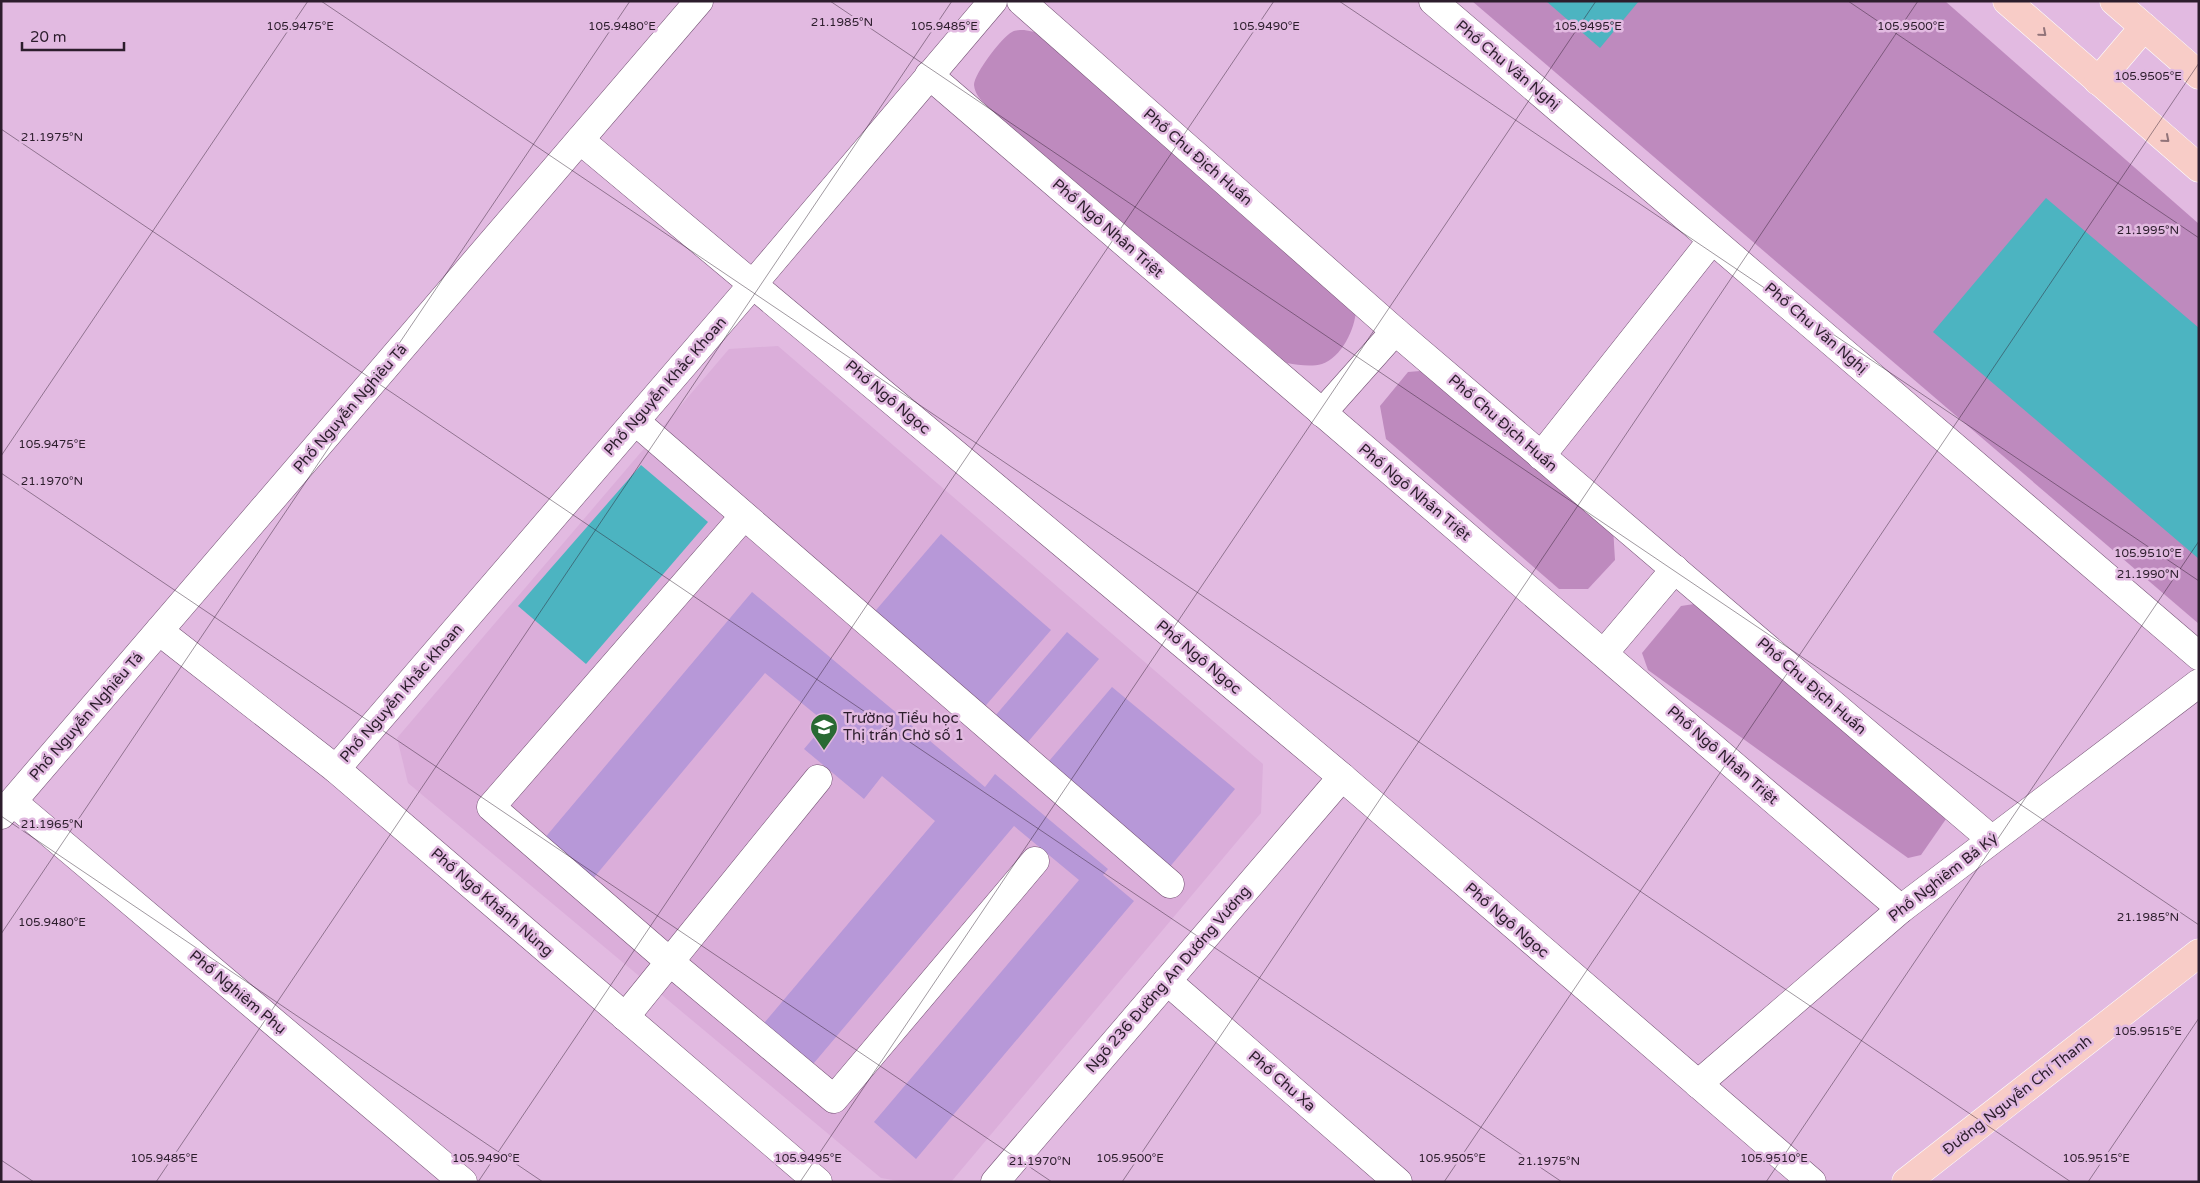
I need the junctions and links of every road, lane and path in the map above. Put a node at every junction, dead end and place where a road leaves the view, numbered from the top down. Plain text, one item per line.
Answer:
1 (699, 1) edge
2 (993, 1) edge
3 (1021, 1) edge
4 (1432, 1) edge
5 (2006, 1) edge
6 (2114, 1) edge
7 (2144, 27) junction
8 (929, 74) junction
9 (2199, 75) edge
10 (2098, 81) junction
11 (580, 140) junction
12 (2199, 168) edge
13 (1712, 240) junction
14 (753, 284) junction
15 (1395, 331) junction
16 (1322, 413) junction
17 (635, 421) junction
18 (1541, 456) junction
19 (744, 516) junction
20 (1674, 569) junction
21 (159, 631) junction
22 (1604, 653) junction
23 (2199, 656) edge
24 (2199, 684) edge
25 (336, 769) junction
26 (818, 778) dead end
27 (1342, 778) junction
28 (7, 809) edge
29 (1991, 839) junction
30 (1035, 861) dead end
31 (1170, 884) dead end
32 (1901, 909) junction
33 (2199, 953) edge
34 (670, 962) junction
35 (1167, 981) junction
36 (626, 1017) junction
37 (1698, 1084) junction
38 (462, 1182) edge
39 (818, 1182) edge
40 (995, 1182) edge
41 (1398, 1182) edge
42 (1812, 1182) edge
43 (1906, 1182) edge

1 - 11 street, Phố Nguyễn Nghiêu Tá
2 - 8 street, Phố Nguyễn Khắc Khoan
3 - 15 street, Phố Chu Địch Huấn
4 - 13 street, Phố Chu Văn Nghị
5 -> 10 main road
6 - 7 main road
7 - 9 main road
7 - 10 main road
8 - 14 street, Phố Nguyễn Khắc Khoan
8 - 16 street, Phố Ngô Nhân Triệt
10 -> 12 main road
11 - 14 street, Phố Ngô Ngọc
11 - 21 street, Phố Nguyễn Nghiêu Tá
13 - 18 street
13 - 23 street, Phố Chu Văn Nghị
14 - 17 street, Phố Nguyễn Khắc Khoan
14 - 27 street, Phố Ngô Ngọc
15 - 16 street
15 - 18 street, Phố Chu Địch Huấn
16 - 22 street, Phố Ngô Nhân Triệt
17 - 19 street
17 - 25 street, Phố Nguyễn Khắc Khoan
18 - 20 street, Phố Chu Địch Huấn
19 - 31 street
19 - 34 street
20 - 22 street
20 - 29 street, Phố Chu Địch Huấn
21 - 25 street, Phố Ngô Khánh Nùng
21 - 28 street, Phố Nguyễn Nghiêu Tá
22 - 32 street, Phố Ngô Nhân Triệt
24 - 29 street, Phố Nghiêm Bá Ký
25 - 36 street, Phố Ngô Khánh Nùng
26 - 34 street
27 - 35 street, Ngõ 236 Đường An Dương Vương
27 - 37 street, Phố Ngô Ngọc
28 - 38 street, Phố Nghiêm Phụ
29 - 32 street, Phố Nghiêm Bá Ký
30 - 34 street
32 - 37 street, Phố Nghiêm Bá Ký
33 - 43 main road, Đường Nguyễn Chí Thanh
34 - 36 street
35 - 40 street, Ngõ 236 Đường An Dương Vương
35 - 41 street, Phố Chu Xa
36 - 39 street, Phố Ngô Khánh Nùng
37 - 42 street, Phố Ngô Ngọc

